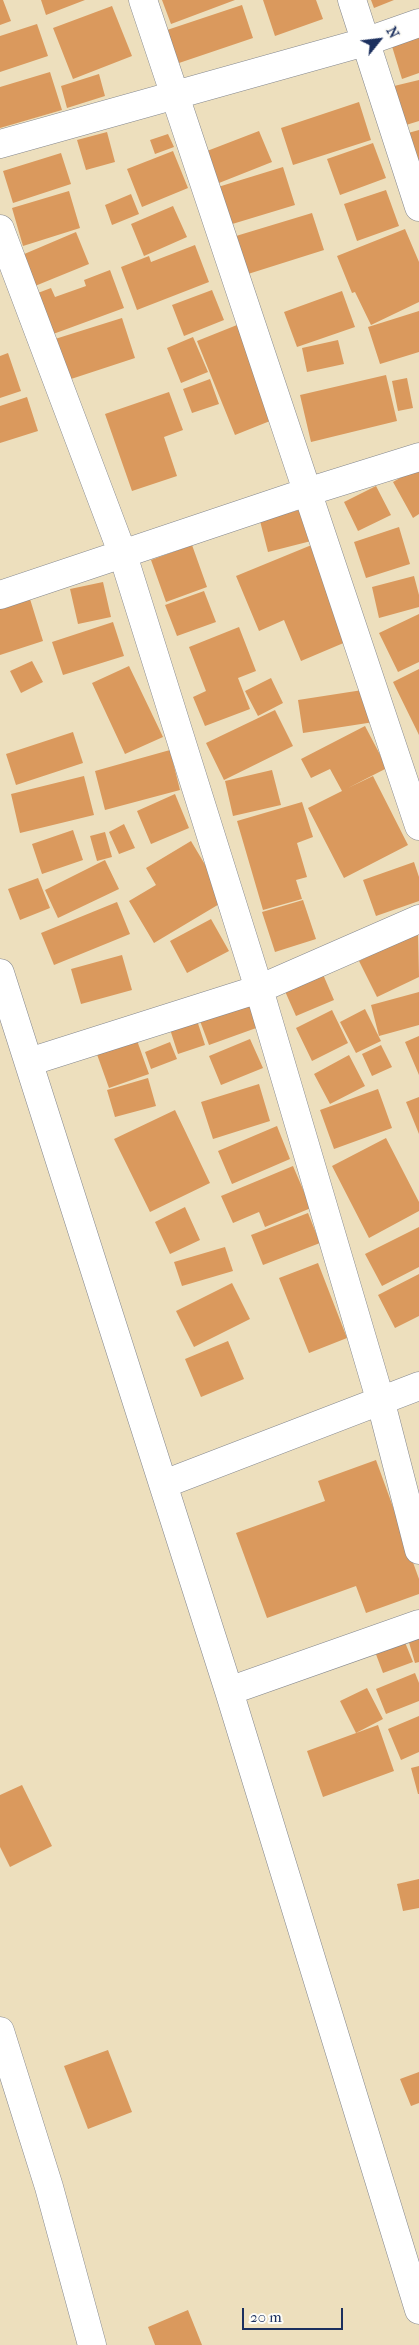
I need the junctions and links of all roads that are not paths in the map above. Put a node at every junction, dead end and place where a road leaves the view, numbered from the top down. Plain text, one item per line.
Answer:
1 (143, 0) edge
2 (352, 0) edge
3 (419, 23) edge
4 (366, 42) junction
5 (175, 97) junction
6 (0, 144) edge
7 (419, 208) edge
8 (0, 229) edge
9 (419, 458) edge
10 (307, 492) junction
11 (123, 555) junction
12 (0, 595) edge
13 (419, 826) edge
14 (419, 919) edge
15 (0, 973) edge
16 (259, 989) junction
17 (29, 1062) junction
18 (419, 1386) edge
19 (380, 1399) junction
20 (164, 1484) junction
21 (419, 1550) edge
22 (419, 1624) edge
23 (229, 1691) junction
24 (0, 2031) edge
25 (419, 2310) edge
26 (92, 2345) edge

1 - 5 street
2 - 4 street
3 - 4 street
4 - 5 street
4 - 7 street
5 - 6 street
5 - 10 street
8 - 11 street
9 - 10 street
10 - 11 street
10 - 13 street
11 - 12 street
11 - 16 street
14 - 16 street
15 - 17 street
16 - 17 street
16 - 19 street
17 - 20 street
18 - 19 street
19 - 20 street
19 - 21 street
20 - 23 street
22 - 23 street
23 - 25 street
24 - 26 street

